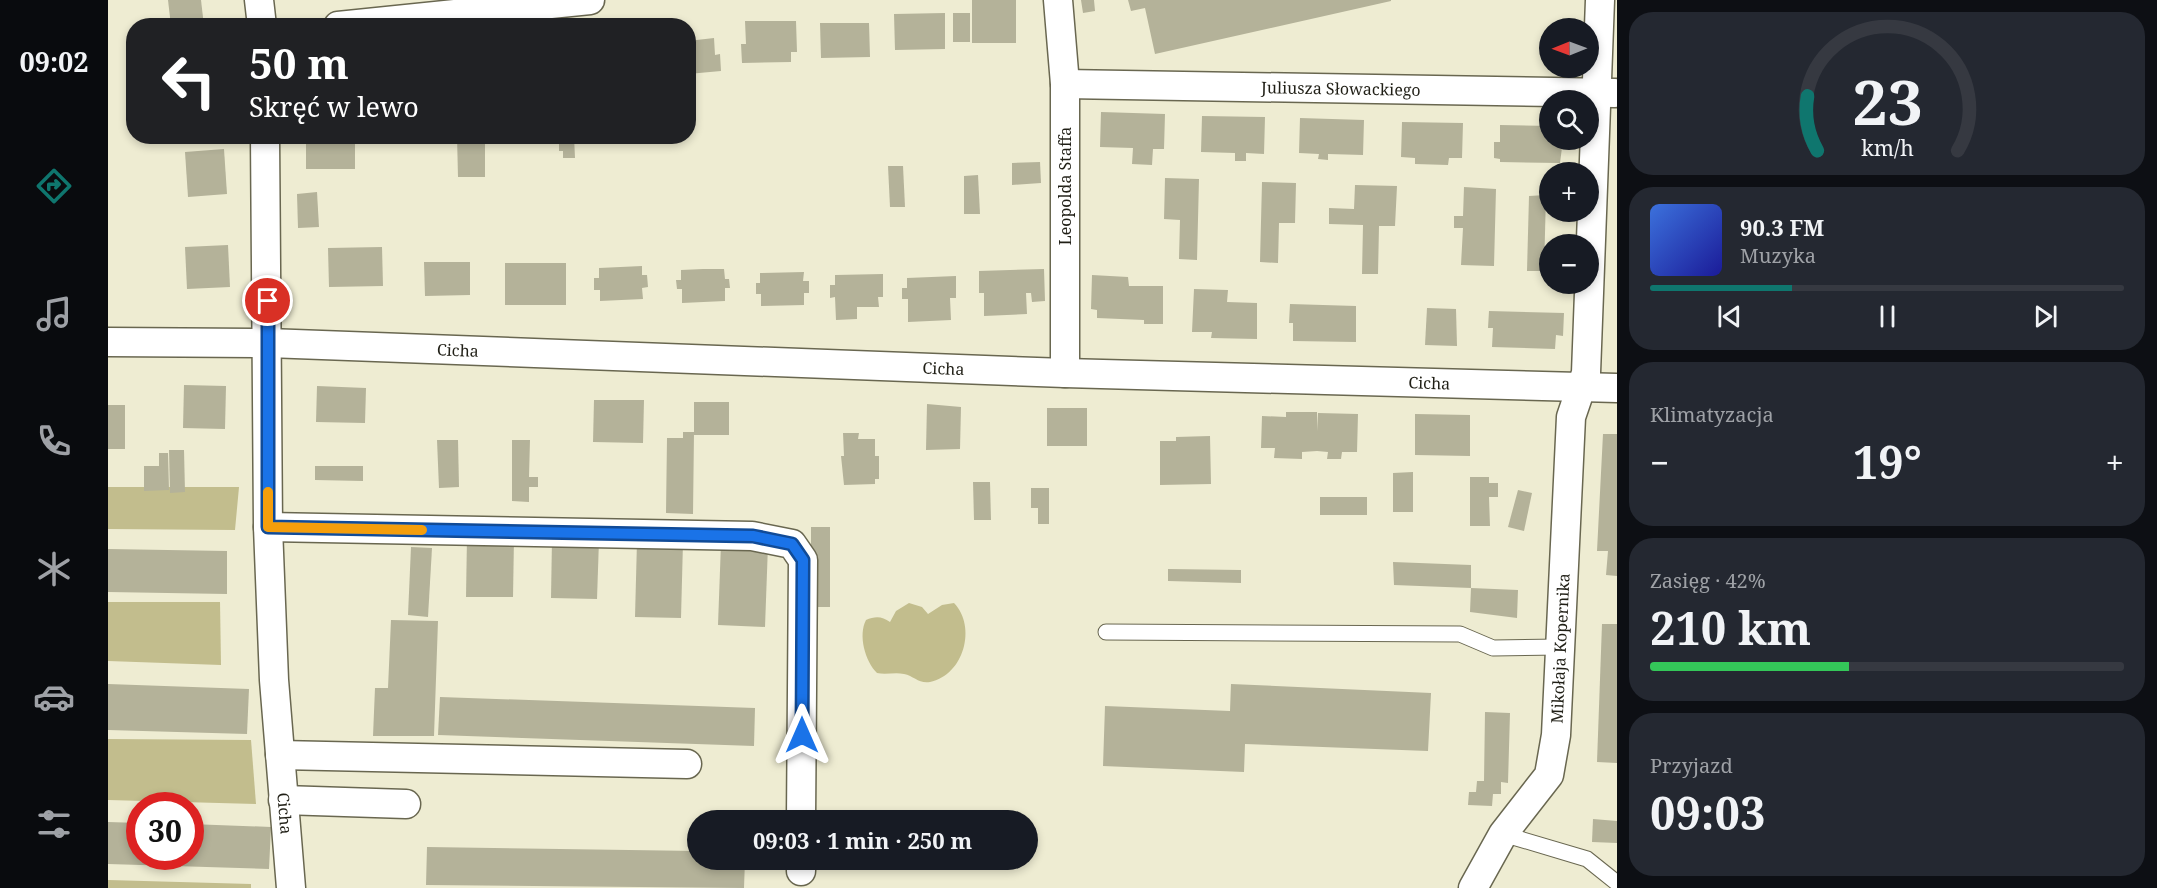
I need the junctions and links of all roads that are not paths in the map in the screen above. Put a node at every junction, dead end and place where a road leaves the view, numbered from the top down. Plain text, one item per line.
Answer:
1 (259, 0) edge
2 (590, 0) edge
3 (1058, 0) edge
4 (1600, 0) edge
5 (261, 18) edge
6 (416, 18) edge
7 (1065, 84) junction
8 (1607, 93) edge
9 (265, 144) edge
10 (108, 342) edge
11 (268, 343) junction
12 (1065, 372) junction
13 (1581, 386) junction
14 (1617, 388) edge
15 (268, 527) junction
16 (1106, 632) dead end
17 (1559, 647) junction
18 (280, 755) junction
19 (687, 764) dead end
20 (283, 800) junction
21 (406, 804) dead end
22 (801, 810) edge
23 (1503, 834) junction
24 (1617, 883) edge
25 (291, 888) edge
26 (1473, 888) edge

1 - 5 street
2 - 6 street
3 - 7 street, Leopolda Staffa
4 - 8 street, Mikołaja Kopernika
7 - 8 street, Juliusza Słowackiego
7 - 12 street, Leopolda Staffa
8 - 13 street, Mikołaja Kopernika
9 - 11 street
10 - 11 street, Cicha
11 - 12 street, Cicha
11 - 15 street, Cicha
12 - 13 street, Cicha
13 - 14 street, Cicha
13 - 17 street, Mikołaja Kopernika
15 - 18 street, Cicha
15 - 22 street
16 - 17 lane
17 - 23 street, Mikołaja Kopernika
18 - 19 street
18 - 20 street, Cicha
20 - 21 street
20 - 25 street, Cicha
23 - 24 lane
23 - 26 street, Mikołaja Kopernika

